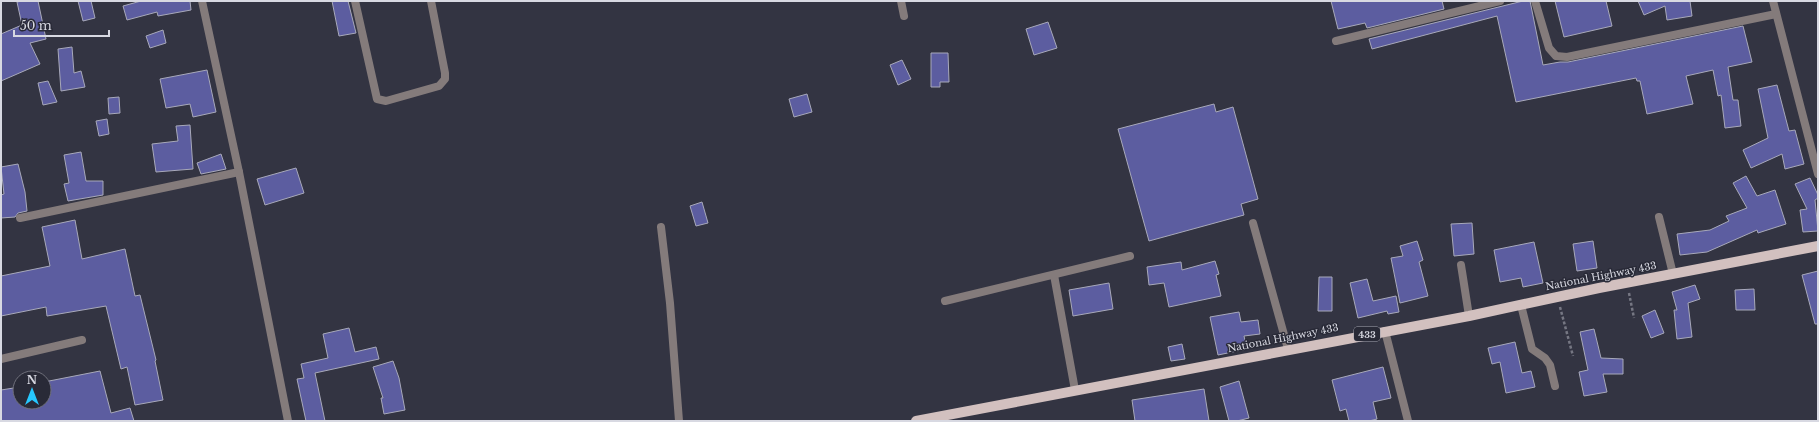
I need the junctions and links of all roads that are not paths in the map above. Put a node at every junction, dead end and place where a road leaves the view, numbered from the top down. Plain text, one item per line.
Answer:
1 (202, 1) edge
2 (355, 1) edge
3 (431, 1) edge
4 (901, 1) edge
5 (1500, 1) edge
6 (1535, 1) edge
7 (1773, 1) edge
8 (1776, 14) junction
9 (904, 16) dead end
10 (1336, 42) dead end
11 (239, 172) junction
12 (1818, 174) edge
13 (1658, 217) dead end
14 (20, 218) dead end
15 (1253, 223) dead end
16 (661, 227) dead end
17 (1818, 246) edge
18 (1130, 256) dead end
19 (1462, 265) dead end
20 (1672, 274) junction
21 (1054, 275) junction
22 (945, 301) dead end
23 (1521, 305) junction
24 (1470, 316) junction
25 (1385, 331) junction
26 (82, 340) dead end
27 (1288, 349) junction
28 (1, 359) edge
29 (1555, 386) dead end
30 (1075, 390) junction
31 (288, 421) edge
32 (679, 421) edge
33 (916, 421) edge
34 (1408, 421) edge

1 - 11 street
2 - 3 street
4 - 9 street
5 - 10 street
6 - 8 street
7 - 8 street
8 - 12 street
11 - 14 street
11 - 31 street
13 - 20 street
15 - 27 street
16 - 32 street
17 - 20 main road, National Highway 433 / 433
18 - 21 street
19 - 24 street
20 - 23 main road, National Highway 433 / 433
21 - 22 street
21 - 30 street
23 - 24 main road, National Highway 433 / 433
23 - 29 street
24 - 25 main road, National Highway 433 / 433
25 - 27 main road, National Highway 433 / 433
25 - 34 street
26 - 28 street
27 - 30 main road, National Highway 433 / 433
30 - 33 main road, National Highway 433 / 433

